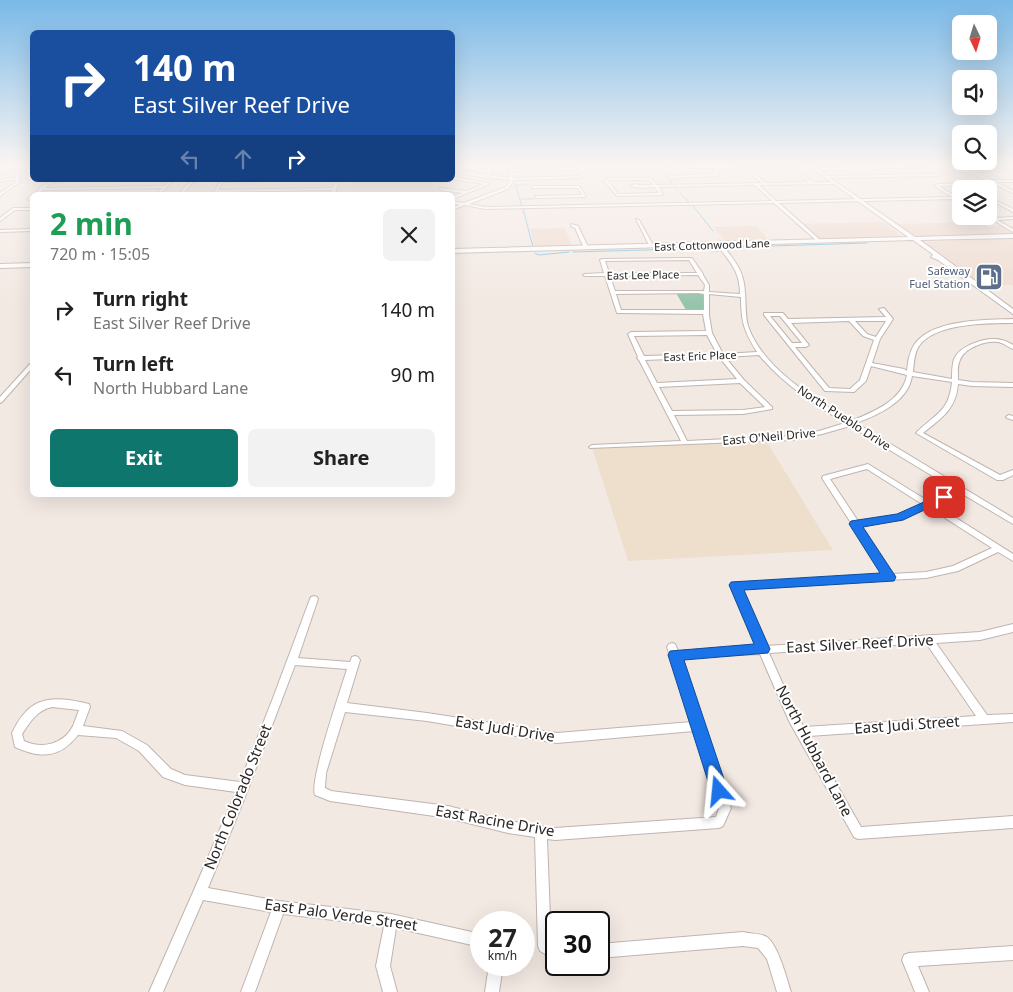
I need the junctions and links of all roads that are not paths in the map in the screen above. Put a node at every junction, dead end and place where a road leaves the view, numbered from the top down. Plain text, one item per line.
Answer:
1 (11, 212) edge
2 (787, 212) edge
3 (875, 212) edge
4 (997, 218) edge
5 (1013, 218) edge
6 (0, 220) edge
7 (637, 220) dead end
8 (997, 222) edge
9 (572, 225) dead end
10 (30, 230) edge
11 (0, 231) edge
12 (1013, 231) edge
13 (1013, 236) edge
14 (910, 238) junction
15 (818, 240) junction
16 (843, 240) junction
17 (719, 244) junction
18 (651, 245) junction
19 (586, 247) junction
20 (455, 252) edge
21 (455, 252) edge
22 (30, 264) edge
23 (0, 265) edge
24 (701, 274) junction
25 (585, 275) dead end
26 (607, 275) junction
27 (706, 292) junction
28 (612, 294) junction
29 (743, 296) junction
30 (882, 309) dead end
31 (706, 312) junction
32 (1013, 312) edge
33 (850, 319) junction
34 (890, 319) junction
35 (787, 321) junction
36 (1013, 321) edge
37 (709, 333) junction
38 (877, 339) junction
39 (791, 345) junction
40 (1013, 347) edge
41 (761, 354) junction
42 (721, 356) junction
43 (640, 358) junction
44 (872, 364) junction
45 (30, 367) edge
46 (907, 371) junction
47 (742, 381) junction
48 (954, 381) junction
49 (656, 385) junction
50 (1013, 385) edge
51 (0, 401) edge
52 (670, 413) junction
53 (849, 422) junction
54 (684, 443) junction
55 (592, 447) dead end
56 (1013, 472) edge
57 (959, 489) junction
58 (928, 504) junction
59 (1013, 521) edge
60 (855, 524) junction
61 (997, 548) junction
62 (1013, 558) edge
63 (890, 577) junction
64 (314, 599) dead end
65 (1013, 628) edge
66 (929, 640) junction
67 (763, 649) junction
68 (292, 661) junction
69 (342, 707) junction
70 (1013, 718) edge
71 (985, 720) junction
72 (698, 726) junction
73 (76, 730) junction
74 (801, 732) junction
75 (242, 788) junction
76 (1013, 822) edge
77 (541, 833) junction
78 (200, 893) junction
79 (279, 907) junction
80 (391, 920) junction
81 (470, 938) edge
82 (545, 946) edge
83 (610, 950) edge
84 (1013, 953) edge
85 (494, 976) edge
86 (156, 992) edge
87 (248, 992) edge
88 (390, 992) edge
89 (492, 992) edge
90 (784, 992) edge
91 (922, 992) edge

1 - 6 street
2 - 15 street
3 - 14 main road
4 - 5 street
7 - 18 street
8 - 12 street
9 - 19 street
10 - 11 street
13 - 14 main road, East Cottonwood Lane
14 - 16 main road, East Cottonwood Lane
14 - 32 main road
15 - 16 main road, East Cottonwood Lane
15 - 17 main road, East Cottonwood Lane
16 - 17 main road, East Cottonwood Lane
17 - 18 main road, East Cottonwood Lane
17 - 21 main road, East Cottonwood Lane
17 - 29 street, North Pueblo Drive
18 - 19 main road, East Cottonwood Lane
19 - 20 main road, East Cottonwood Lane
22 - 23 main road
24 - 26 street, East Lee Place
24 - 26 street
24 - 27 street
25 - 26 street, East Lee Place
26 - 28 street
27 - 28 street
27 - 29 street
27 - 31 street
28 - 31 street
29 - 41 street, North Pueblo Drive
30 - 34 street
31 - 37 street
33 - 34 street
33 - 35 street
33 - 38 street
34 - 38 street
35 - 39 street
35 - 39 street
36 - 46 street, East O'Neil Drive
37 - 42 street
37 - 43 street
38 - 44 street
39 - 44 street
40 - 48 street
41 - 42 street, East Eric Place
41 - 53 street, North Pueblo Drive
42 - 43 street, East Eric Place
42 - 47 street
43 - 49 street
44 - 46 street
45 - 51 street
46 - 48 street
46 - 53 street, East O'Neil Drive
47 - 49 street
47 - 52 street
48 - 50 street
48 - 56 street
49 - 52 street
52 - 54 street
53 - 54 street, East O'Neil Drive
53 - 57 street, North Pueblo Drive
54 - 55 street, East O'Neil Drive
57 - 58 street
57 - 59 street, North Pueblo Drive
58 - 60 street
58 - 60 street
58 - 61 street
60 - 63 street
61 - 62 street
61 - 63 street
63 - 67 street, North Hubbard Lane
64 - 68 street, North Colorado Street
65 - 66 street, East Silver Reef Drive
66 - 67 street, East Silver Reef Drive
66 - 71 street
67 - 72 street, East Silver Reef Drive
67 - 74 street, North Hubbard Lane
68 - 69 street
68 - 75 street, North Colorado Street
69 - 72 street, East Judi Drive
69 - 77 street, East Racine Drive
70 - 71 street, East Judi Street
71 - 74 street, East Judi Street
72 - 77 street, East Racine Drive
73 - 73 street
73 - 75 street
74 - 76 street, North Hubbard Lane
75 - 78 street, North Colorado Street
77 - 82 street
78 - 79 street, East Palo Verde Street
78 - 86 street, North Colorado Street
79 - 80 street, East Palo Verde Street
79 - 87 street
80 - 81 street, East Palo Verde Street
80 - 88 street
83 - 90 street
84 - 91 street
85 - 89 street

